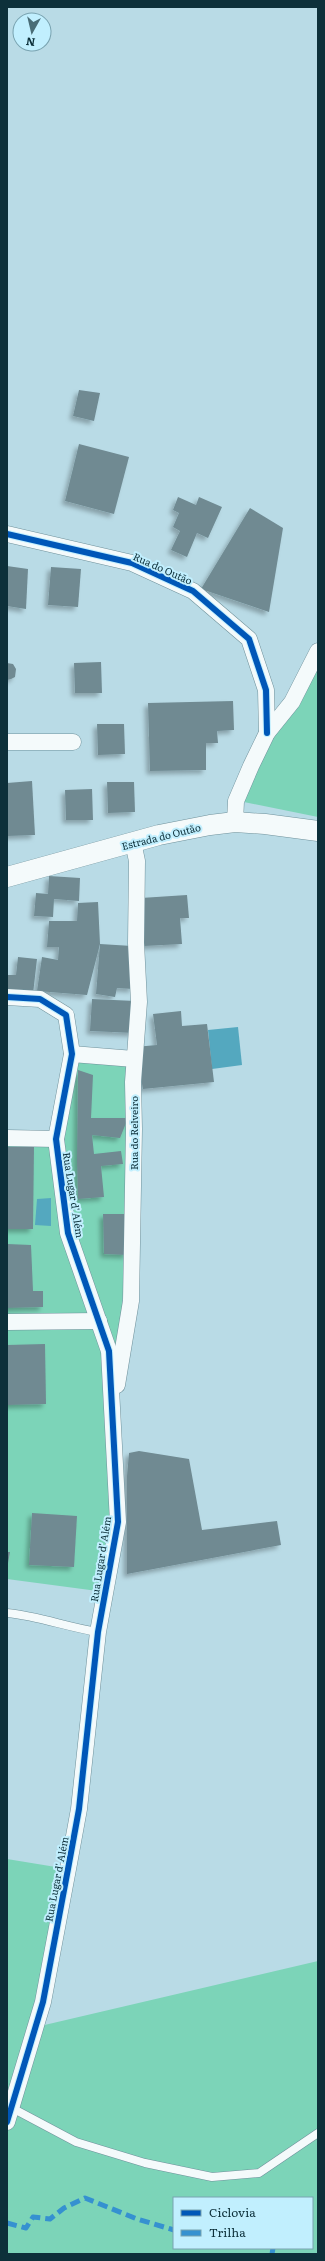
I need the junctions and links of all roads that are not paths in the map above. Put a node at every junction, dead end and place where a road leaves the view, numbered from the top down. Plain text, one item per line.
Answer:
1 (7, 534) edge
2 (318, 651) edge
3 (268, 733) junction
4 (7, 742) edge
5 (73, 742) dead end
6 (235, 822) junction
7 (318, 831) edge
8 (133, 842) junction
9 (7, 877) edge
10 (7, 996) edge
11 (72, 1054) junction
12 (134, 1059) junction
13 (7, 1138) edge
14 (56, 1139) junction
15 (99, 1321) junction
16 (7, 1322) edge
17 (113, 1422) junction
18 (7, 1613) edge
19 (98, 1632) junction
20 (9, 2115) edge
21 (318, 2134) edge

1 - 3 street, Rua do Outão
2 - 3 street
3 - 6 street
4 - 5 street
6 - 7 street, Estrada do Outão
6 - 8 street, Estrada do Outão
8 - 9 street, Estrada do Outão
8 - 12 street, Rua do Relveiro
10 - 11 street, Rua Lugar d' Além
11 - 12 street
11 - 14 street, Rua Lugar d' Além
12 - 17 street, Rua do Relveiro
13 - 14 street
14 - 15 street, Rua Lugar d' Além
15 - 16 street
15 - 17 street, Rua Lugar d' Além
17 - 19 street, Rua Lugar d' Além
18 - 19 lane
19 - 20 street, Rua Lugar d' Além
20 - 21 lane

